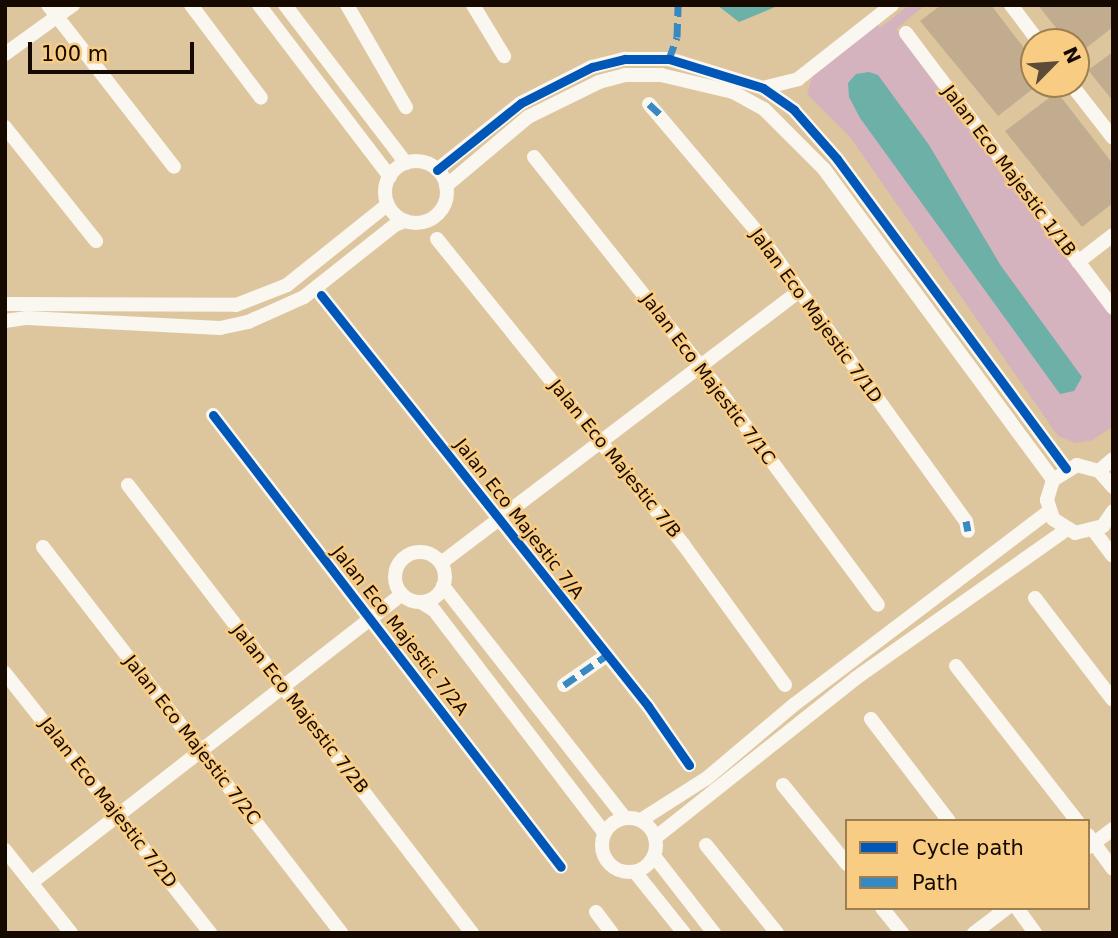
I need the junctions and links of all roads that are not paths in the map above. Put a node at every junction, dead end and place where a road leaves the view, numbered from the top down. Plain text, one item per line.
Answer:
1 (73, 5) edge
2 (191, 5) edge
3 (259, 5) edge
4 (285, 5) edge
5 (347, 5) edge
6 (473, 5) edge
7 (892, 5) edge
8 (1011, 5) edge
9 (52, 11) edge
10 (1028, 28) edge
11 (906, 33) dead end
12 (5, 54) edge
13 (504, 56) dead end
14 (798, 79) junction
15 (763, 88) junction
16 (261, 98) dead end
17 (1083, 98) edge
18 (649, 104) dead end
19 (407, 107) dead end
20 (794, 110) junction
21 (5, 127) edge
22 (1113, 138) edge
23 (534, 157) dead end
24 (406, 163) junction
25 (174, 167) dead end
26 (438, 170) junction
27 (390, 177) junction
28 (446, 186) junction
29 (388, 204) junction
30 (405, 221) junction
31 (1113, 235) edge
32 (437, 239) dead end
33 (96, 241) dead end
34 (1077, 262) junction
35 (798, 292) junction
36 (321, 295) dead end
37 (5, 304) edge
38 (1113, 308) edge
39 (5, 321) edge
40 (700, 366) junction
41 (213, 415) dead end
42 (598, 442) junction
43 (1113, 459) edge
44 (1066, 468) junction
45 (1099, 471) junction
46 (1053, 480) junction
47 (128, 485) dead end
48 (1113, 487) edge
49 (1049, 511) junction
50 (1112, 517) edge
51 (500, 518) junction
52 (967, 526) dead end
53 (1066, 530) junction
54 (1094, 531) junction
55 (43, 547) dead end
56 (1113, 556) edge
57 (441, 563) junction
58 (443, 586) junction
59 (402, 594) junction
60 (1035, 598) dead end
61 (421, 602) junction
62 (878, 605) dead end
63 (370, 619) junction
64 (607, 655) junction
65 (956, 666) dead end
66 (5, 673) edge
67 (564, 685) dead end
68 (785, 685) dead end
69 (283, 687) junction
70 (1113, 700) edge
71 (871, 719) dead end
72 (201, 751) junction
73 (689, 765) dead end
74 (783, 785) dead end
75 (118, 816) junction
76 (625, 818) junction
77 (947, 819) edge
78 (1075, 819) edge
79 (640, 820) junction
80 (1113, 829) edge
81 (604, 832) junction
82 (655, 838) junction
83 (1090, 842) edge
84 (706, 845) dead end
85 (5, 849) edge
86 (654, 856) junction
87 (845, 862) edge
88 (561, 867) dead end
89 (1113, 869) edge
90 (635, 872) junction
91 (32, 883) junction
92 (884, 910) edge
93 (1004, 910) edge
94 (1018, 910) edge
95 (596, 912) dead end
96 (71, 933) edge
97 (210, 933) edge
98 (341, 933) edge
99 (472, 933) edge
100 (612, 933) edge
101 (684, 933) edge
102 (714, 933) edge
103 (777, 933) edge
104 (902, 933) edge
105 (974, 933) edge
106 (1035, 933) edge

1 - 9 street
2 - 16 street
3 - 27 street
4 - 24 street
5 - 19 street
6 - 13 street
7 - 14 street
8 - 10 street
9 - 12 street
9 - 25 street
11 - 34 street, Jalan Eco Majestic 1/1B
14 - 15 street
14 - 20 street
15 - 20 street
15 - 26 street
17 - 22 street
18 - 35 street, Jalan Eco Majestic 7/1D
20 - 44 street
21 - 33 street
23 - 40 street, Jalan Eco Majestic 7/1C
24 - 26 street
24 - 27 street
26 - 28 street
27 - 29 street
28 - 30 street
28 - 46 street
29 - 30 street
29 - 37 street
30 - 39 street
31 - 34 street
32 - 42 street, Jalan Eco Majestic 7/B
34 - 38 street, Jalan Eco Majestic 1/1B
35 - 40 street
35 - 52 street, Jalan Eco Majestic 7/1D
36 - 51 street, Jalan Eco Majestic 7/A
40 - 42 street
40 - 62 street, Jalan Eco Majestic 7/1C
41 - 63 street, Jalan Eco Majestic 7/2A
42 - 51 street
42 - 68 street, Jalan Eco Majestic 7/B
43 - 45 street
44 - 45 street
44 - 46 street
45 - 48 street
46 - 49 street
47 - 69 street, Jalan Eco Majestic 7/2B
49 - 53 street
49 - 79 street
50 - 54 street
51 - 57 street
51 - 64 street, Jalan Eco Majestic 7/A
53 - 54 street
53 - 82 street
54 - 56 street
55 - 72 street, Jalan Eco Majestic 7/2C
57 - 58 street
57 - 59 street
58 - 61 street
58 - 76 street
59 - 61 street
59 - 63 street
60 - 70 street
61 - 81 street
63 - 69 street
63 - 88 street, Jalan Eco Majestic 7/2A
64 - 67 street
64 - 73 street, Jalan Eco Majestic 7/A
65 - 78 street
66 - 75 street, Jalan Eco Majestic 7/2D
69 - 72 street
69 - 99 street, Jalan Eco Majestic 7/2B
71 - 77 street
72 - 75 street
72 - 98 street, Jalan Eco Majestic 7/2C
74 - 87 street
75 - 91 street
75 - 97 street, Jalan Eco Majestic 7/2D
76 - 79 street
76 - 81 street
79 - 82 street
80 - 83 street
81 - 90 street
82 - 86 street
83 - 89 street
84 - 103 street
85 - 91 street
86 - 90 street
86 - 102 street
90 - 101 street
91 - 96 street
92 - 104 street
93 - 105 street
94 - 106 street
95 - 100 street

